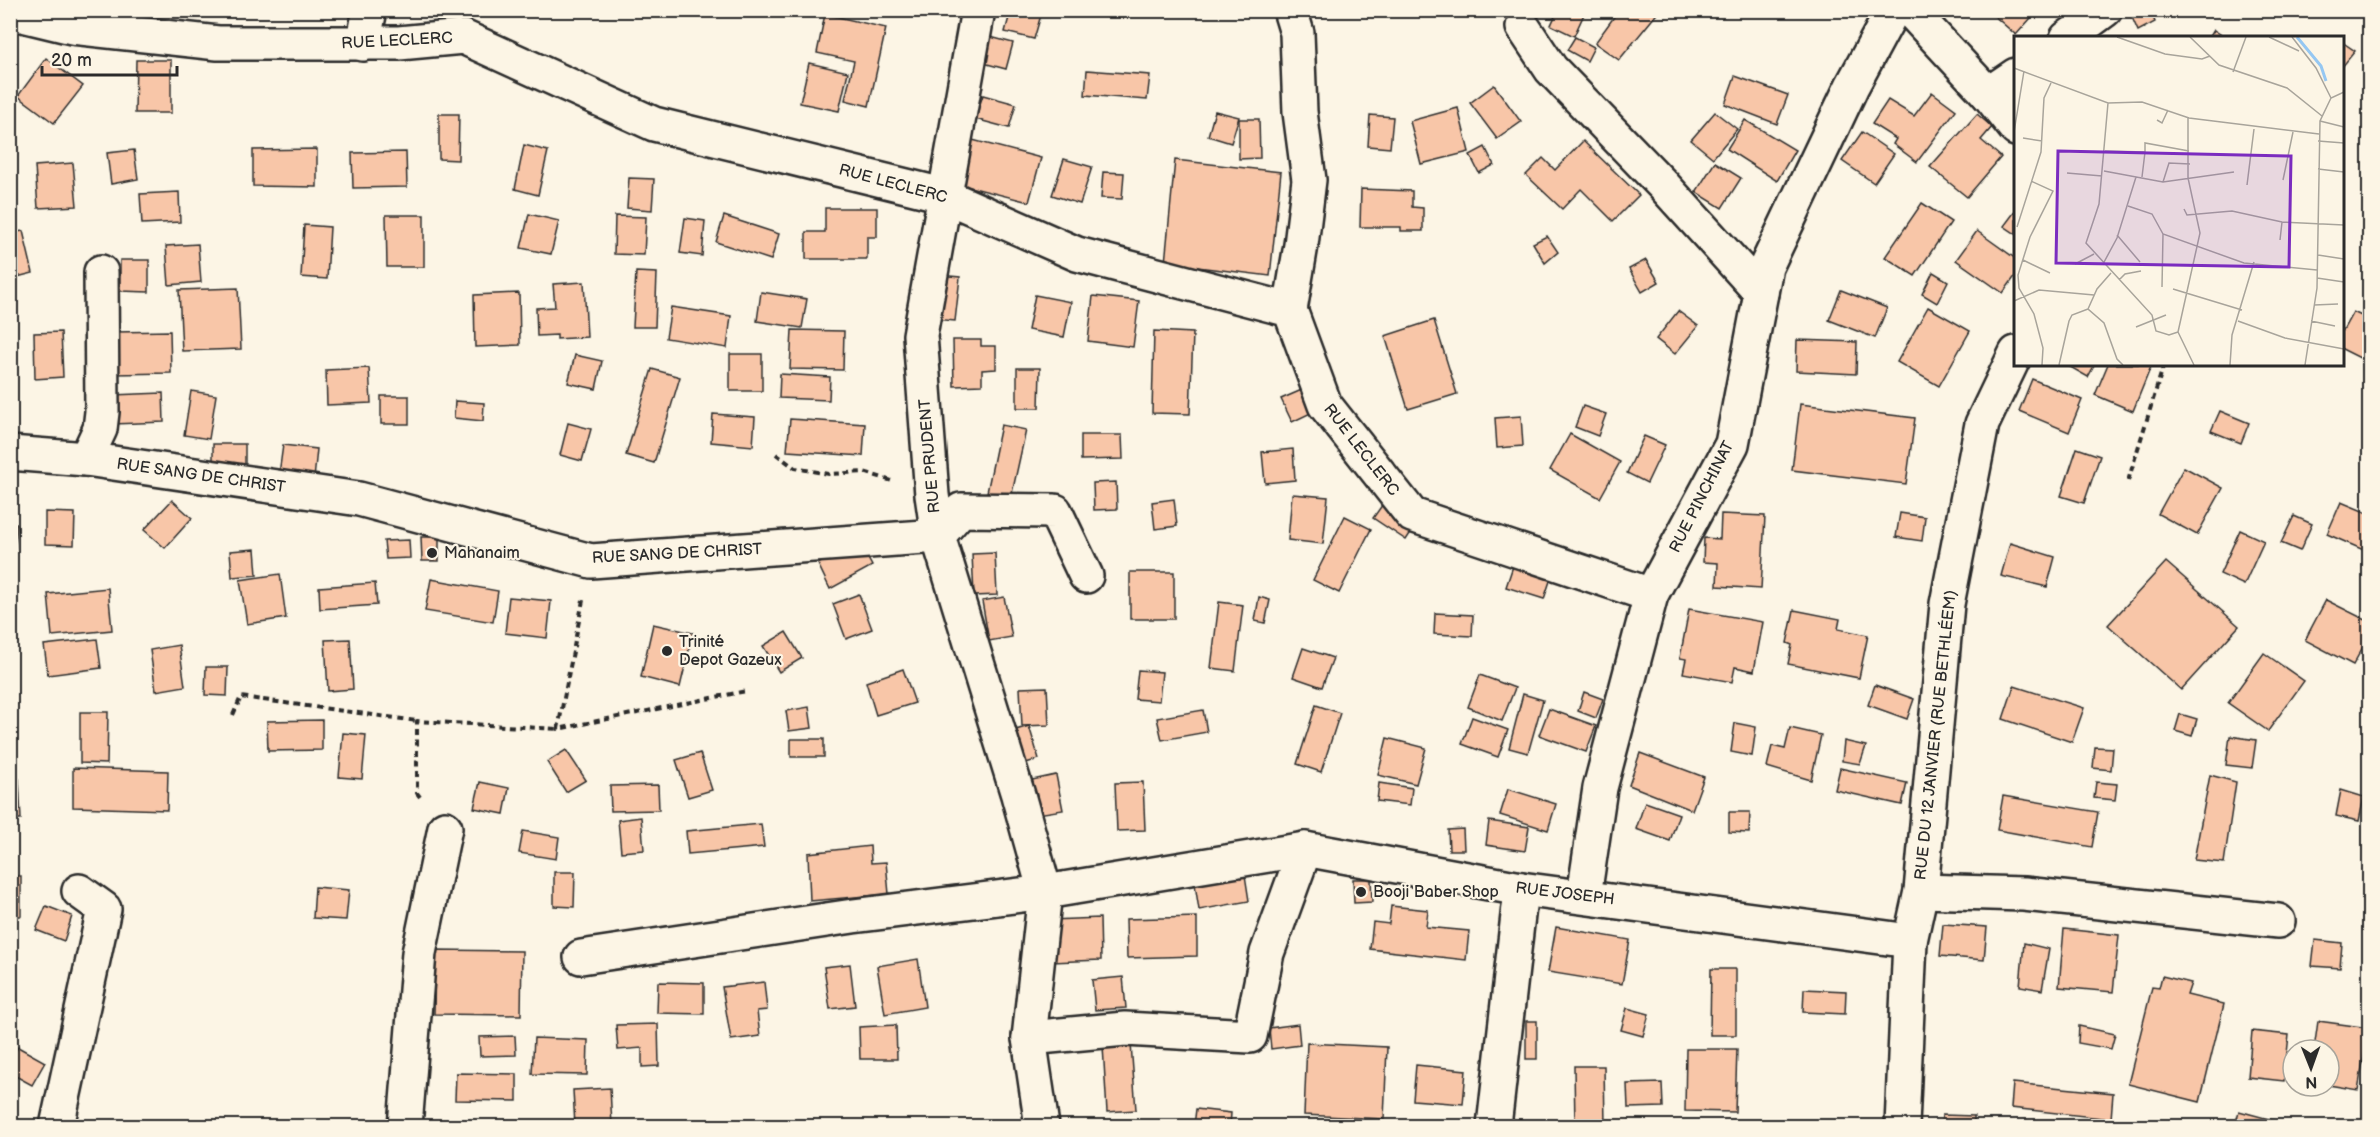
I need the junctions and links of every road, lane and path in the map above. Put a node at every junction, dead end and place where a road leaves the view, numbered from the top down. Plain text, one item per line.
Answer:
1 (370, 10) edge
2 (978, 10) edge
3 (1290, 10) edge
4 (1893, 10) edge
5 (1910, 10) edge
6 (2105, 10) edge
7 (10, 12) edge
8 (1523, 27) dead end
9 (2070, 36) edge
10 (363, 44) junction
11 (2014, 76) edge
12 (1988, 94) junction
13 (2014, 126) edge
14 (943, 195) junction
15 (101, 272) dead end
16 (1761, 293) junction
17 (1290, 310) junction
18 (2014, 357) edge
19 (2163, 366) edge
20 (10, 453) edge
21 (776, 454) dead end
22 (86, 459) junction
23 (2128, 481) dead end
24 (932, 495) junction
25 (938, 536) junction
26 (591, 561) junction
27 (1086, 576) dead end
28 (1652, 595) junction
29 (746, 691) dead end
30 (233, 715) dead end
31 (417, 721) junction
32 (558, 729) junction
33 (445, 828) joint
34 (1305, 849) junction
35 (1521, 889) junction
36 (79, 891) dead end
37 (1921, 891) junction
38 (1045, 892) junction
39 (1584, 896) junction
40 (2278, 921) dead end
41 (1910, 941) junction
42 (581, 957) dead end
43 (1029, 1038) junction
44 (57, 1126) edge
45 (405, 1126) edge
46 (1042, 1126) edge
47 (1494, 1126) edge
48 (1902, 1126) edge

1 - 10 street
2 - 14 street, RUE PRUDENT
3 - 17 street
4 - 16 street, RUE PINCHINAT
5 - 12 street
6 - 9 street
7 - 10 street, RUE LECLERC
8 - 16 street
10 - 14 street, RUE LECLERC
11 - 12 street
12 - 13 street
14 - 17 street, RUE LECLERC
14 - 24 street, RUE PRUDENT
15 - 22 street
16 - 28 street, RUE PINCHINAT
17 - 28 street, RUE LECLERC
18 - 37 street, RUE DU 12 JANVIER (RUE BETHLÉEM)
19 - 23 path
20 - 22 street, RUE SANG DE CHRIST
21 - 24 path
22 - 26 street, RUE SANG DE CHRIST
24 - 25 street, RUE PRUDENT
25 - 26 street, RUE SANG DE CHRIST
25 - 27 street
25 - 38 street, RUE PRUDENT
26 - 32 path
28 - 39 street, RUE PINCHINAT
29 - 32 path
30 - 31 path
31 - 32 path
31 - 33 path
33 - 45 street
34 - 35 street, RUE JOSEPH
34 - 38 street, RUE JOSEPH
34 - 43 street
35 - 39 street, RUE JOSEPH
35 - 47 street
36 - 44 street
37 - 40 street
37 - 41 street, RUE DU 12 JANVIER (RUE BETHLÉEM)
38 - 42 street, RUE JOSEPH
38 - 43 street
39 - 41 street, RUE JOSEPH
41 - 48 street, RUE DU 12 JANVIER (RUE BETHLÉEM)
43 - 46 street

